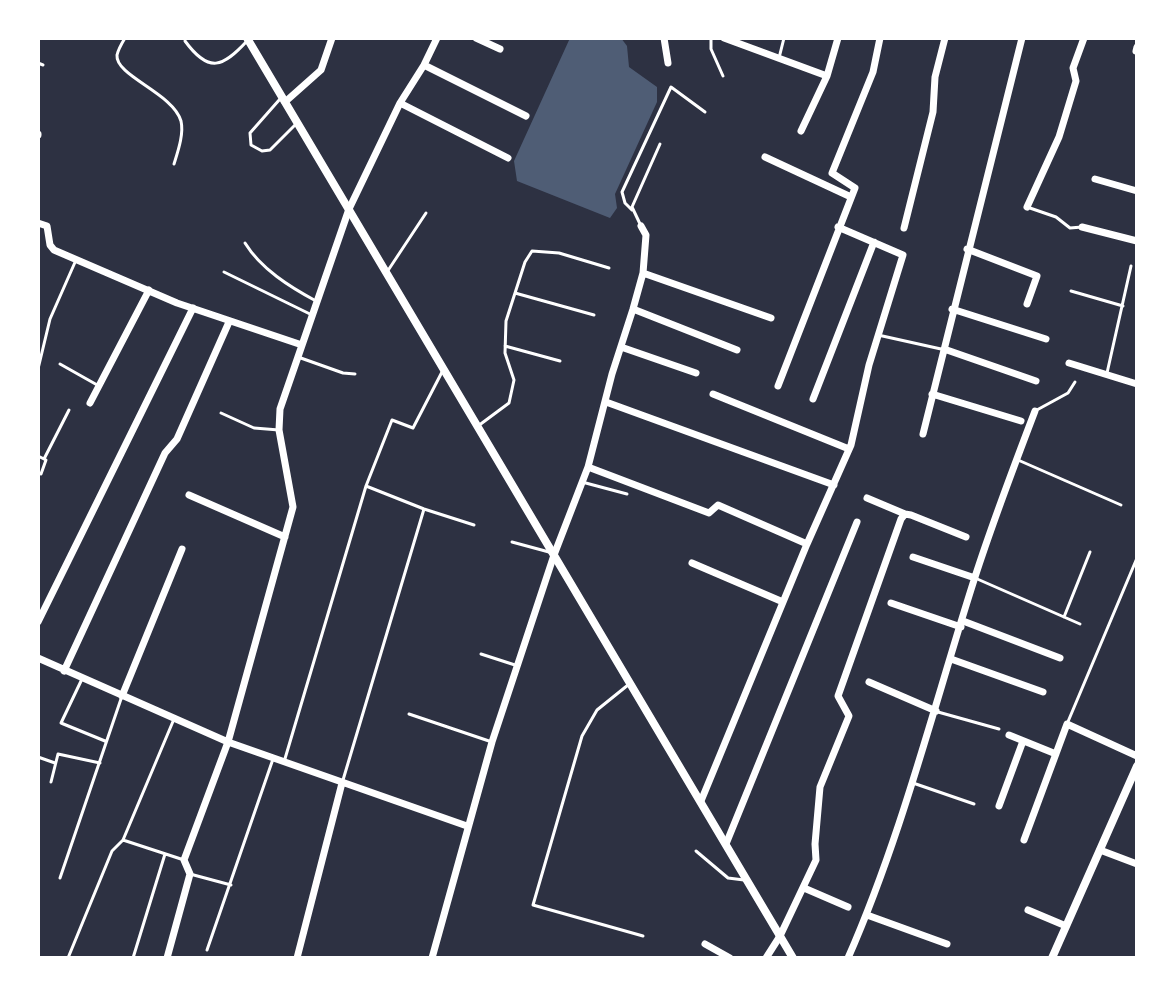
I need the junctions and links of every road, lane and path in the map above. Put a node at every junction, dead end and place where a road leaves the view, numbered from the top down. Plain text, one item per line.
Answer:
1 (125, 38) edge
2 (332, 38) edge
3 (437, 38) edge
4 (476, 38) edge
5 (664, 38) edge
6 (711, 38) edge
7 (724, 38) edge
8 (784, 38) edge
9 (838, 38) edge
10 (880, 38) edge
11 (945, 38) edge
12 (1022, 38) edge
13 (1084, 38) edge
14 (248, 39) edge
15 (185, 41) dead end
16 (500, 49) dead end
17 (779, 58) junction
18 (668, 63) dead end
19 (424, 65) junction
20 (723, 76) dead end
21 (827, 76) junction
22 (284, 99) junction
23 (400, 103) junction
24 (705, 112) dead end
25 (526, 116) dead end
26 (297, 122) junction
27 (801, 131) dead end
28 (660, 144) dead end
29 (765, 157) dead end
30 (508, 158) dead end
31 (174, 164) dead end
32 (1095, 179) dead end
33 (1137, 191) edge
34 (851, 197) junction
35 (1027, 207) joint
36 (349, 209) junction
37 (632, 210) junction
38 (426, 213) dead end
39 (38, 223) edge
40 (641, 226) joint
41 (838, 227) junction
42 (1082, 227) joint
43 (904, 228) dead end
44 (1137, 241) edge
45 (874, 242) junction
46 (245, 243) dead end
47 (967, 249) junction
48 (76, 260) junction
49 (1131, 266) dead end
50 (609, 268) dead end
51 (224, 272) dead end
52 (387, 272) junction
53 (643, 273) junction
54 (149, 290) junction
55 (1071, 291) dead end
56 (515, 293) junction
57 (316, 301) junction
58 (1027, 304) dead end
59 (1123, 306) junction
60 (193, 308) junction
61 (633, 309) junction
62 (952, 309) junction
63 (312, 315) junction
64 (594, 315) dead end
65 (771, 318) dead end
66 (229, 322) junction
67 (878, 335) junction
68 (1046, 339) dead end
69 (302, 345) junction
70 (505, 346) junction
71 (621, 347) junction
72 (944, 349) junction
73 (737, 350) dead end
74 (298, 357) junction
75 (560, 361) dead end
76 (1069, 363) dead end
77 (60, 364) dead end
78 (38, 369) edge
79 (444, 369) junction
80 (696, 373) dead end
81 (1107, 373) junction
82 (355, 374) dead end
83 (1036, 381) dead end
84 (1075, 382) dead end
85 (1137, 384) edge
86 (99, 386) junction
87 (778, 386) dead end
88 (713, 394) dead end
89 (932, 394) junction
90 (813, 399) dead end
91 (606, 402) junction
92 (90, 403) dead end
93 (69, 410) dead end
94 (1035, 411) joint
95 (221, 413) dead end
96 (1021, 421) dead end
97 (478, 426) junction
98 (279, 430) junction
99 (923, 434) dead end
100 (849, 449) junction
101 (38, 456) edge
102 (44, 459) junction
103 (1016, 459) junction
104 (588, 467) junction
105 (41, 474) dead end
106 (582, 482) junction
107 (834, 485) junction
108 (366, 486) junction
109 (627, 494) dead end
110 (189, 495) dead end
111 (867, 498) dead end
112 (1121, 505) dead end
113 (424, 509) junction
114 (905, 514) junction
115 (857, 522) dead end
116 (474, 525) dead end
117 (285, 537) junction
118 (966, 537) dead end
119 (512, 542) dead end
120 (807, 544) junction
121 (182, 549) dead end
122 (1090, 552) dead end
123 (554, 554) junction
124 (913, 557) dead end
125 (1137, 558) edge
126 (692, 563) dead end
127 (975, 578) junction
128 (783, 602) junction
129 (891, 603) dead end
130 (1064, 617) junction
131 (38, 622) edge
132 (962, 624) junction
133 (1080, 624) dead end
134 (481, 654) dead end
135 (38, 658) edge
136 (1060, 658) dead end
137 (951, 659) junction
138 (519, 666) junction
139 (64, 671) junction
140 (82, 679) junction
141 (869, 682) dead end
142 (631, 684) junction
143 (1043, 692) dead end
144 (122, 696) junction
145 (936, 711) junction
146 (409, 714) dead end
147 (174, 719) junction
148 (1067, 724) junction
149 (999, 729) dead end
150 (1009, 735) dead end
151 (1023, 741) junction
152 (107, 742) junction
153 (228, 742) junction
154 (492, 742) junction
155 (1056, 754) junction
156 (1137, 756) edge
157 (38, 757) edge
158 (273, 759) junction
159 (284, 762) junction
160 (55, 763) junction
161 (100, 763) junction
162 (1137, 766) edge
163 (51, 782) dead end
164 (911, 782) junction
165 (342, 783) junction
166 (701, 801) junction
167 (974, 804) dead end
168 (999, 806) dead end
169 (467, 826) junction
170 (123, 840) junction
171 (1024, 840) dead end
172 (726, 844) junction
173 (1100, 850) junction
174 (696, 851) dead end
175 (165, 854) junction
176 (184, 860) junction
177 (1137, 864) edge
178 (190, 874) junction
179 (60, 878) dead end
180 (747, 880) junction
181 (231, 885) junction
182 (804, 888) junction
183 (848, 907) dead end
184 (1028, 910) dead end
185 (867, 915) junction
186 (1066, 926) junction
187 (643, 936) dead end
188 (780, 936) junction
189 (705, 944) dead end
190 (947, 944) dead end
191 (207, 950) dead end
192 (68, 958) edge
193 (133, 958) edge
194 (167, 958) edge
195 (297, 958) edge
196 (432, 958) edge
197 (730, 958) edge
198 (766, 958) edge
199 (793, 958) edge
200 (848, 958) edge
201 (1052, 958) edge

1 - 31 lane
2 - 22 street
3 - 19 street
4 - 16 street
5 - 18 street
6 - 20 lane
7 - 17 street
8 - 17 lane
9 - 21 street
10 - 34 street
11 - 43 street
12 - 47 street
13 - 35 street
14 - 15 lane
14 - 22 street
17 - 21 street
19 - 23 street
19 - 25 street
21 - 27 street
22 - 26 street
22 - 26 lane
23 - 30 street
23 - 36 street
24 - 37 lane
26 - 36 street
28 - 37 lane
29 - 34 street
32 - 33 street
34 - 41 street
35 - 42 lane
36 - 52 street
36 - 57 street
37 - 40 lane
38 - 52 lane
39 - 48 street
40 - 53 street
41 - 45 street
41 - 87 street
42 - 44 street
45 - 67 street
45 - 90 street
46 - 57 lane
47 - 58 street
47 - 62 street
48 - 54 street
48 - 78 lane
49 - 59 lane
50 - 56 lane
51 - 63 lane
52 - 79 street
53 - 61 street
53 - 65 street
54 - 60 street
54 - 86 street
55 - 59 lane
56 - 64 lane
56 - 70 lane
57 - 63 street
59 - 81 lane
60 - 66 street
60 - 131 street
61 - 71 street
61 - 73 street
62 - 68 street
62 - 72 street
63 - 69 street
66 - 69 street
66 - 139 street
67 - 72 lane
67 - 100 street
69 - 74 street
70 - 75 lane
70 - 97 lane
71 - 80 street
71 - 91 street
72 - 83 street
72 - 89 street
74 - 82 lane
74 - 98 street
76 - 81 street
77 - 86 lane
79 - 97 street
79 - 108 lane
81 - 85 street
84 - 94 lane
86 - 92 street
88 - 100 street
89 - 96 street
89 - 99 street
91 - 104 street
91 - 107 street
93 - 102 lane
94 - 103 street
95 - 98 lane
97 - 123 street
98 - 117 street
100 - 107 street
101 - 102 lane
102 - 105 lane
103 - 112 lane
103 - 127 street
104 - 106 street
104 - 120 street
106 - 109 lane
106 - 123 street
107 - 120 street
108 - 113 lane
108 - 159 lane
110 - 117 street
111 - 114 street
113 - 116 lane
113 - 165 lane
114 - 118 street
114 - 182 street
115 - 172 street
117 - 153 street
119 - 123 lane
120 - 128 street
121 - 144 street
122 - 130 lane
123 - 138 street
123 - 142 street
124 - 127 street
125 - 148 lane
126 - 128 street
127 - 130 lane
127 - 132 street
128 - 166 street
129 - 132 street
130 - 133 lane
132 - 136 street
132 - 137 street
134 - 138 lane
135 - 139 street
137 - 143 street
137 - 145 street
138 - 154 street
139 - 140 street
140 - 144 street
140 - 152 lane
141 - 145 street
142 - 166 street
142 - 187 lane
144 - 147 street
144 - 152 lane
145 - 149 lane
145 - 164 street
146 - 154 lane
147 - 153 street
147 - 170 lane
148 - 155 street
148 - 156 street
150 - 151 street
151 - 155 street
151 - 168 street
152 - 161 lane
153 - 158 street
153 - 176 street
154 - 169 street
155 - 171 street
157 - 160 lane
158 - 159 street
158 - 181 lane
159 - 165 street
160 - 161 lane
160 - 163 lane
161 - 179 lane
162 - 173 street
164 - 167 lane
164 - 185 street
165 - 169 street
165 - 195 street
166 - 172 street
169 - 196 street
170 - 175 lane
170 - 192 lane
172 - 180 street
173 - 177 street
173 - 186 street
174 - 180 lane
175 - 176 lane
175 - 193 lane
176 - 178 street
178 - 181 lane
178 - 194 street
180 - 188 street
181 - 191 lane
182 - 183 street
182 - 188 street
184 - 186 street
185 - 190 street
185 - 200 street
186 - 201 street
188 - 198 street
188 - 199 street
189 - 197 street

